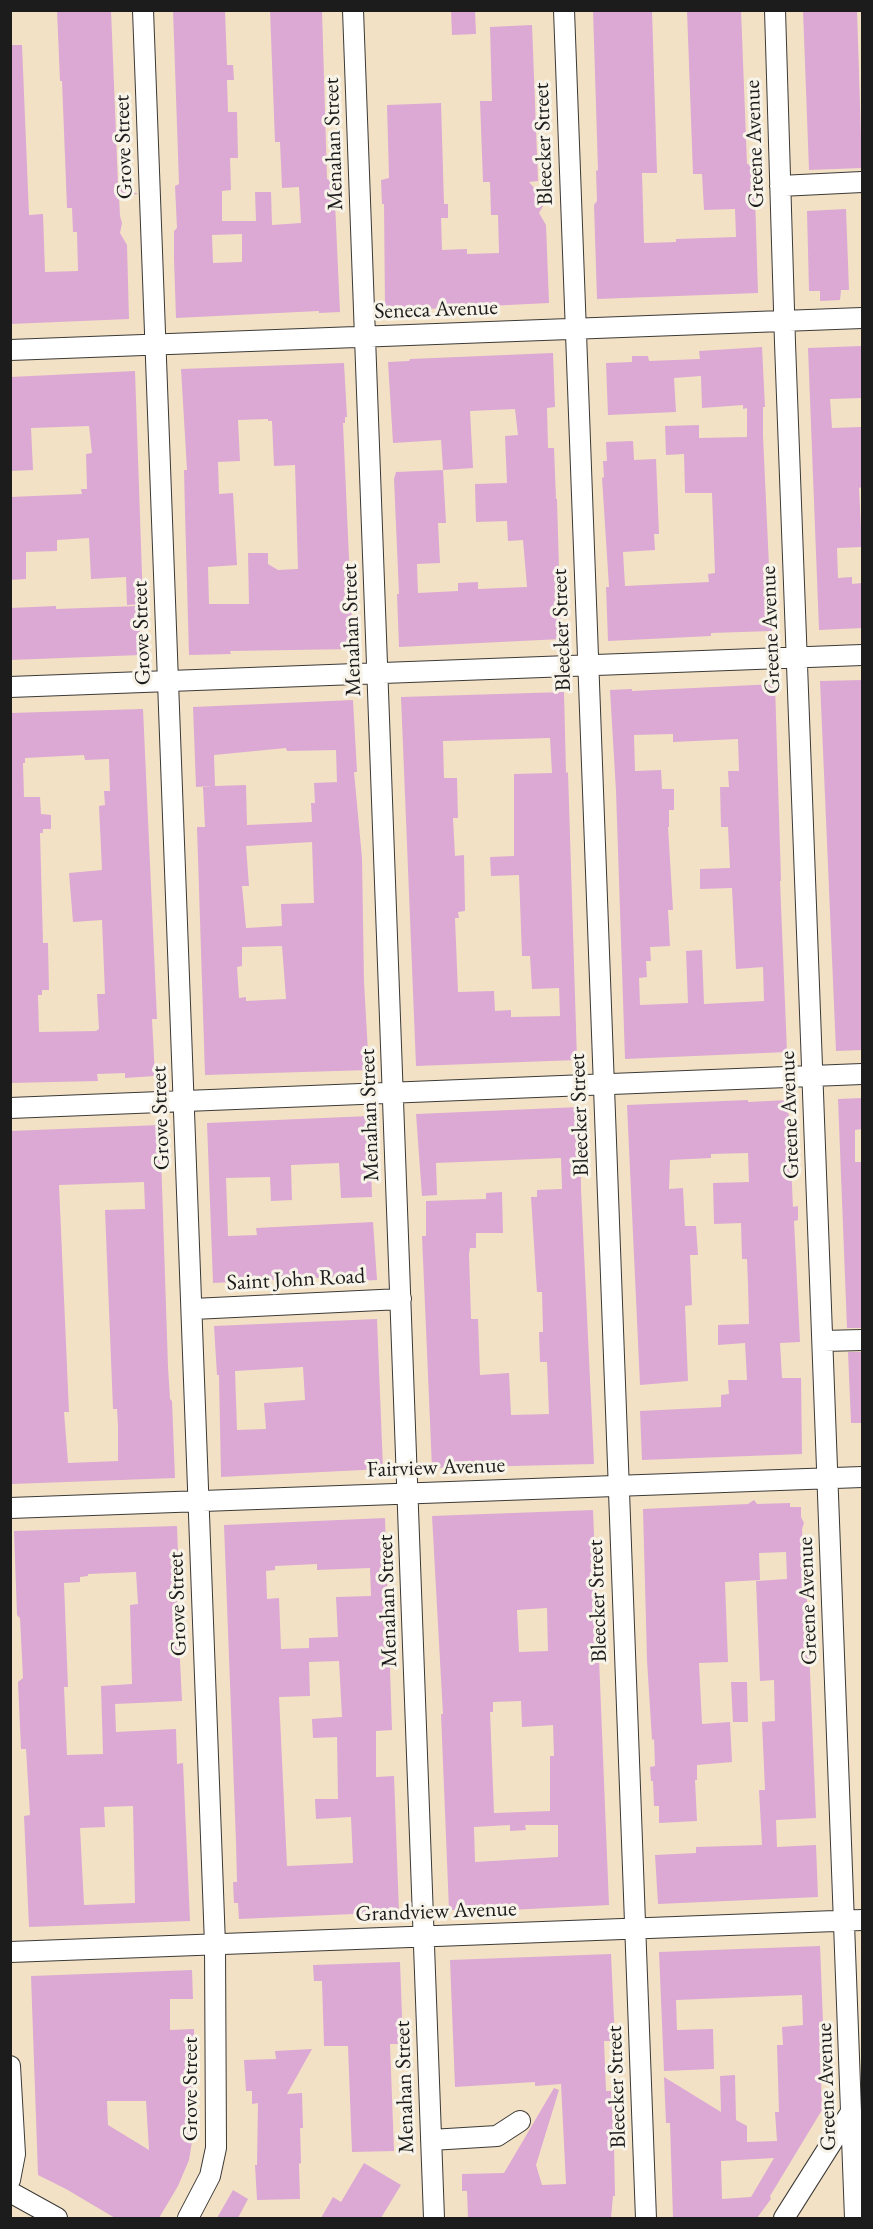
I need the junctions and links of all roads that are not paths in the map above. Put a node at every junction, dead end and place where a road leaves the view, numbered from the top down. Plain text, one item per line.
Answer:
1 (143, 10) edge
2 (353, 10) edge
3 (564, 10) edge
4 (775, 10) edge
5 (862, 182) edge
6 (780, 186) junction
7 (862, 318) edge
8 (784, 321) junction
9 (574, 329) junction
10 (365, 337) junction
11 (156, 345) junction
12 (10, 350) edge
13 (862, 655) edge
14 (796, 658) junction
15 (587, 666) junction
16 (378, 674) junction
17 (168, 681) junction
18 (10, 687) edge
19 (862, 1074) edge
20 (813, 1076) junction
21 (603, 1084) junction
22 (393, 1093) junction
23 (184, 1101) junction
24 (10, 1108) edge
25 (401, 1299) junction
26 (193, 1309) junction
27 (862, 1340) edge
28 (823, 1341) junction
29 (862, 1477) edge
30 (828, 1478) junction
31 (618, 1486) junction
32 (408, 1494) junction
33 (199, 1501) junction
34 (10, 1508) edge
35 (853, 1920) edge
36 (634, 1928) junction
37 (424, 1936) junction
38 (215, 1944) junction
39 (10, 1952) edge
40 (10, 2066) edge
41 (857, 2076) edge
42 (851, 2112) junction
43 (520, 2121) dead end
44 (431, 2140) junction
45 (10, 2180) edge
46 (10, 2192) edge
47 (57, 2218) edge
48 (188, 2218) edge
49 (434, 2218) edge
50 (646, 2218) edge
51 (784, 2218) edge
52 (855, 2218) edge

1 - 11 street, Grove Street
2 - 10 street, Menahan Street
3 - 9 street, Bleecker Street
4 - 6 street, Greene Avenue
5 - 6 street
6 - 8 street, Greene Avenue
7 - 8 street, Seneca Avenue
8 - 9 street, Seneca Avenue
8 - 14 street, Greene Avenue
9 - 10 street, Seneca Avenue
9 - 15 street, Bleecker Street
10 - 11 street, Seneca Avenue
10 - 16 street, Menahan Street
11 - 12 street, Seneca Avenue
11 - 17 street, Grove Street
13 - 14 street
14 - 15 street
14 - 20 street, Greene Avenue
15 - 16 street
15 - 21 street, Bleecker Street
16 - 17 street
16 - 22 street, Menahan Street
17 - 18 street
17 - 23 street, Grove Street
19 - 20 street
20 - 21 street
20 - 28 street, Greene Avenue
21 - 22 street
21 - 31 street, Bleecker Street
22 - 23 street
22 - 25 street, Menahan Street
23 - 24 street
23 - 26 street, Grove Street
25 - 26 street, Saint John Road
25 - 32 street, Menahan Street
26 - 33 street, Grove Street
27 - 28 street
28 - 30 street, Greene Avenue
29 - 30 street, Fairview Avenue
30 - 31 street, Fairview Avenue
30 - 35 street, Greene Avenue
31 - 32 street, Fairview Avenue
31 - 36 street, Bleecker Street
32 - 33 street, Fairview Avenue
32 - 37 street, Menahan Street
33 - 34 street, Fairview Avenue
33 - 38 street, Grove Street
35 - 36 street, Grandview Avenue
35 - 41 street, Greene Avenue
36 - 37 street, Grandview Avenue
36 - 50 street, Bleecker Street
37 - 38 street, Grandview Avenue
37 - 44 street, Menahan Street
38 - 39 street, Grandview Avenue
38 - 48 street, Grove Street
40 - 45 street
41 - 42 street, Greene Avenue
42 - 51 street
42 - 52 street, Greene Avenue
43 - 44 street
44 - 49 street, Menahan Street
46 - 47 street

